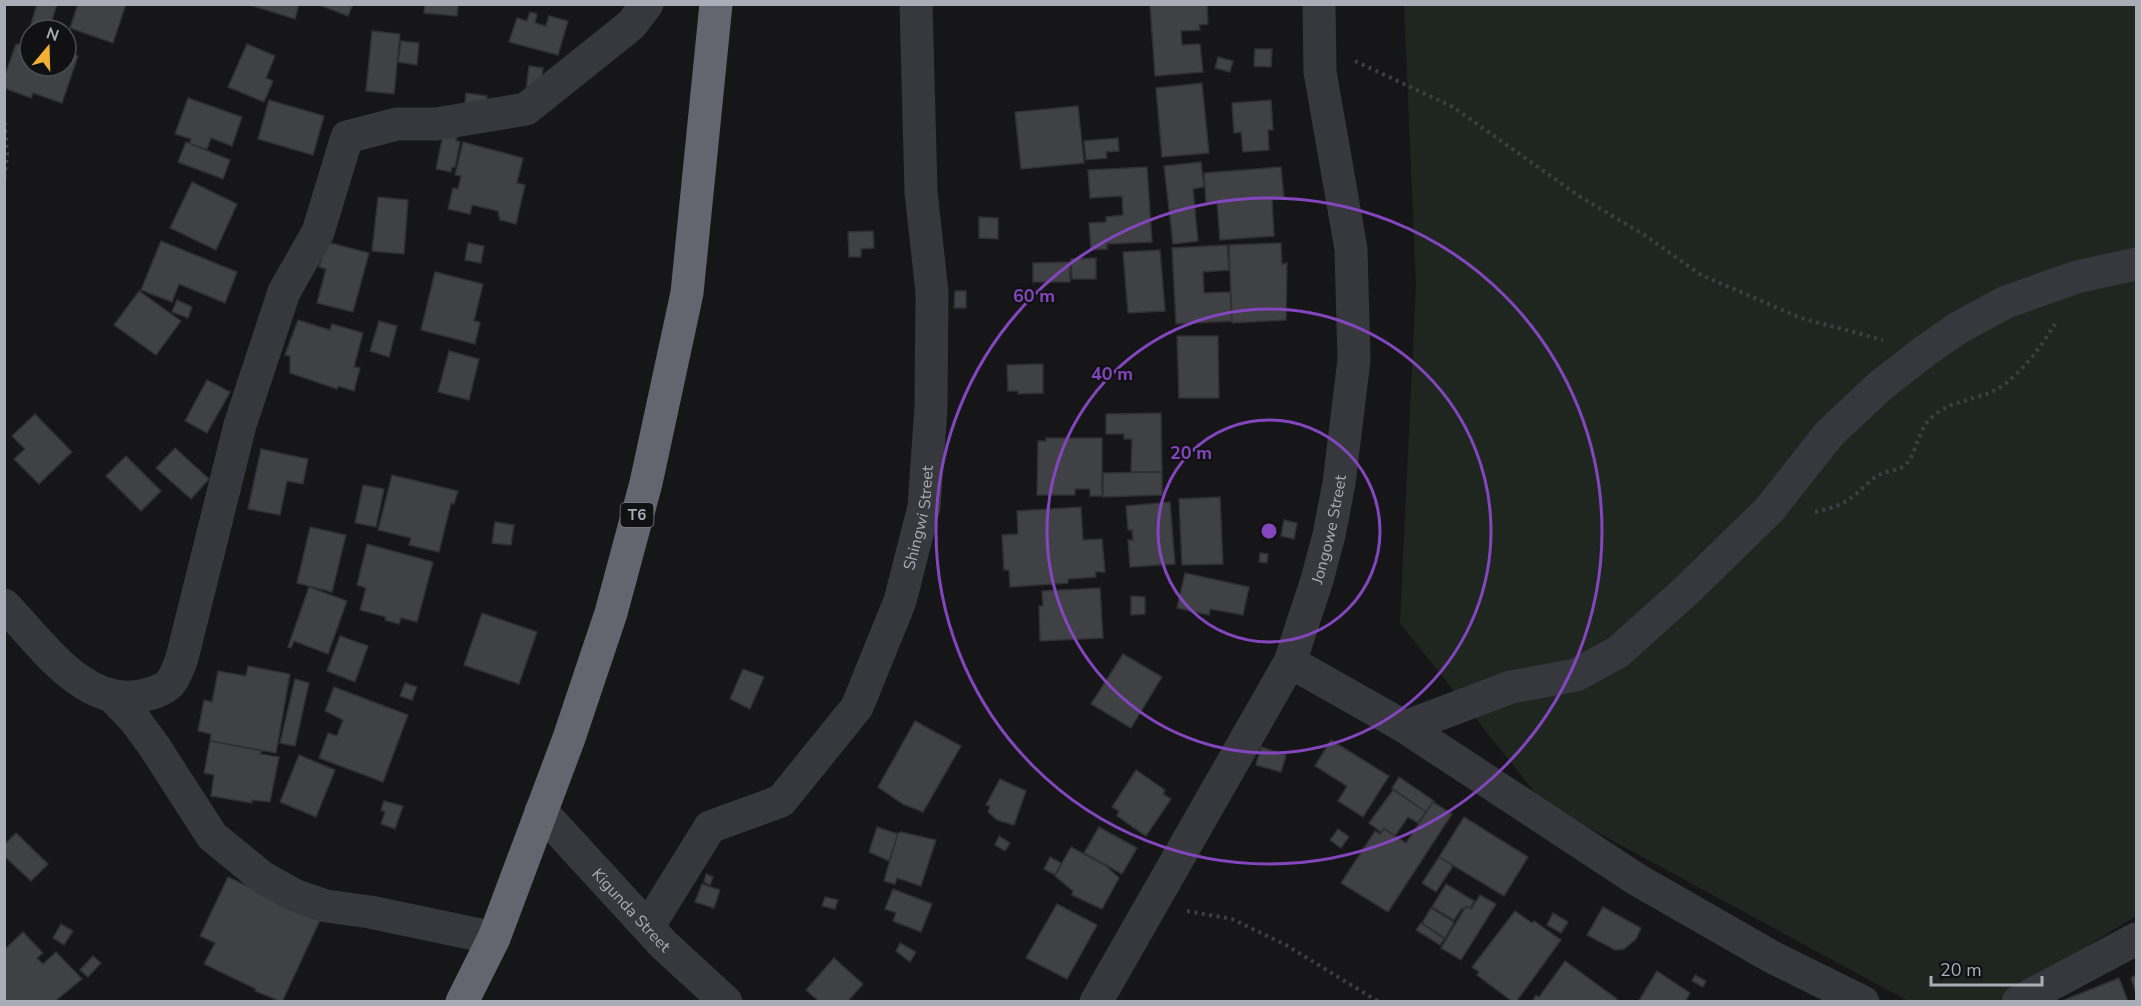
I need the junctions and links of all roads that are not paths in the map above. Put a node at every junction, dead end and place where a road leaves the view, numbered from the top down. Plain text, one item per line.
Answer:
1 (647, 4) edge
2 (716, 4) edge
3 (916, 4) edge
4 (1319, 4) edge
5 (2136, 264) edge
6 (4, 605) edge
7 (1290, 662) junction
8 (111, 695) junction
9 (1405, 727) junction
10 (542, 811) junction
11 (648, 927) junction
12 (494, 938) junction
13 (2136, 939) edge
14 (709, 995) edge
15 (2032, 998) edge
16 (462, 1002) edge
17 (1096, 1002) edge
18 (1863, 1002) edge

1 - 8 street
2 - 10 highway, T6
3 - 11 street, Shingwi Street
4 - 7 street, Jongowe Street
5 - 9 street
6 - 8 street
7 - 9 street
7 - 17 street, Jongowe Street
8 - 12 street
9 - 18 street
10 - 11 street, Kigunda Street
10 - 12 highway, T6
11 - 14 street, Kigunda Street
12 - 16 highway, T6
13 - 15 street

